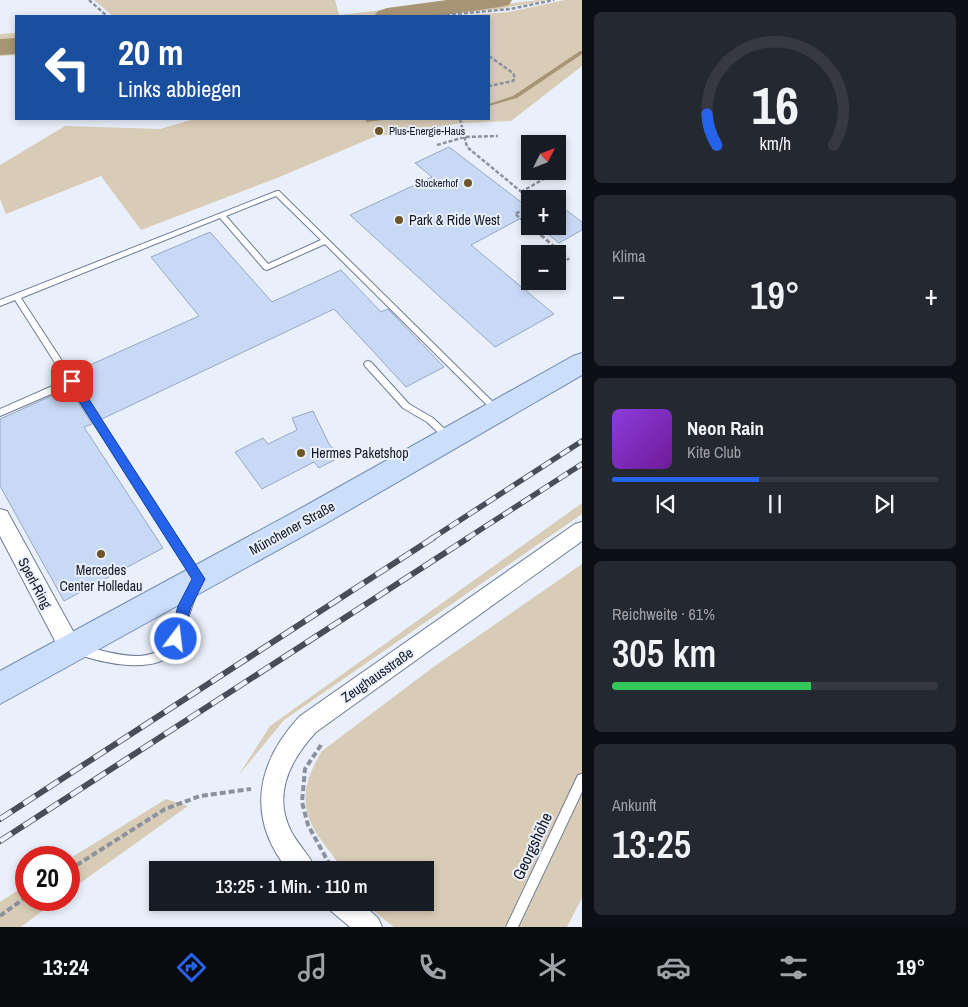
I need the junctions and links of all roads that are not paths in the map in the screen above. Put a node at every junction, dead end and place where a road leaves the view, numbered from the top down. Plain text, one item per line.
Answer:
1 (221, 215) junction
2 (326, 241) junction
3 (16, 296) junction
4 (0, 302) edge
5 (582, 363) edge
6 (368, 364) dead end
7 (72, 381) junction
8 (498, 410) junction
9 (0, 413) edge
10 (449, 438) junction
11 (0, 517) edge
12 (582, 530) edge
13 (199, 579) junction
14 (71, 649) junction
15 (0, 688) edge
16 (582, 779) edge
17 (297, 861) edge
18 (350, 911) edge
19 (369, 927) edge
20 (512, 927) edge

1 - 2 lane
1 - 2 lane
1 - 3 lane
2 - 8 lane
3 - 4 lane
3 - 7 lane
5 - 8 main road, Münchener Straße
6 - 10 lane
7 - 9 lane
7 - 13 lane
8 - 10 main road, Münchener Straße
10 - 13 main road, Münchener Straße
11 - 14 street, Sperl-Ring
12 - 17 street, Zeughausstraße
13 - 14 main road, Münchener Straße
13 - 14 lane
14 - 15 main road, Münchener Straße
16 - 20 lane, Georgshöhe
18 - 19 street

